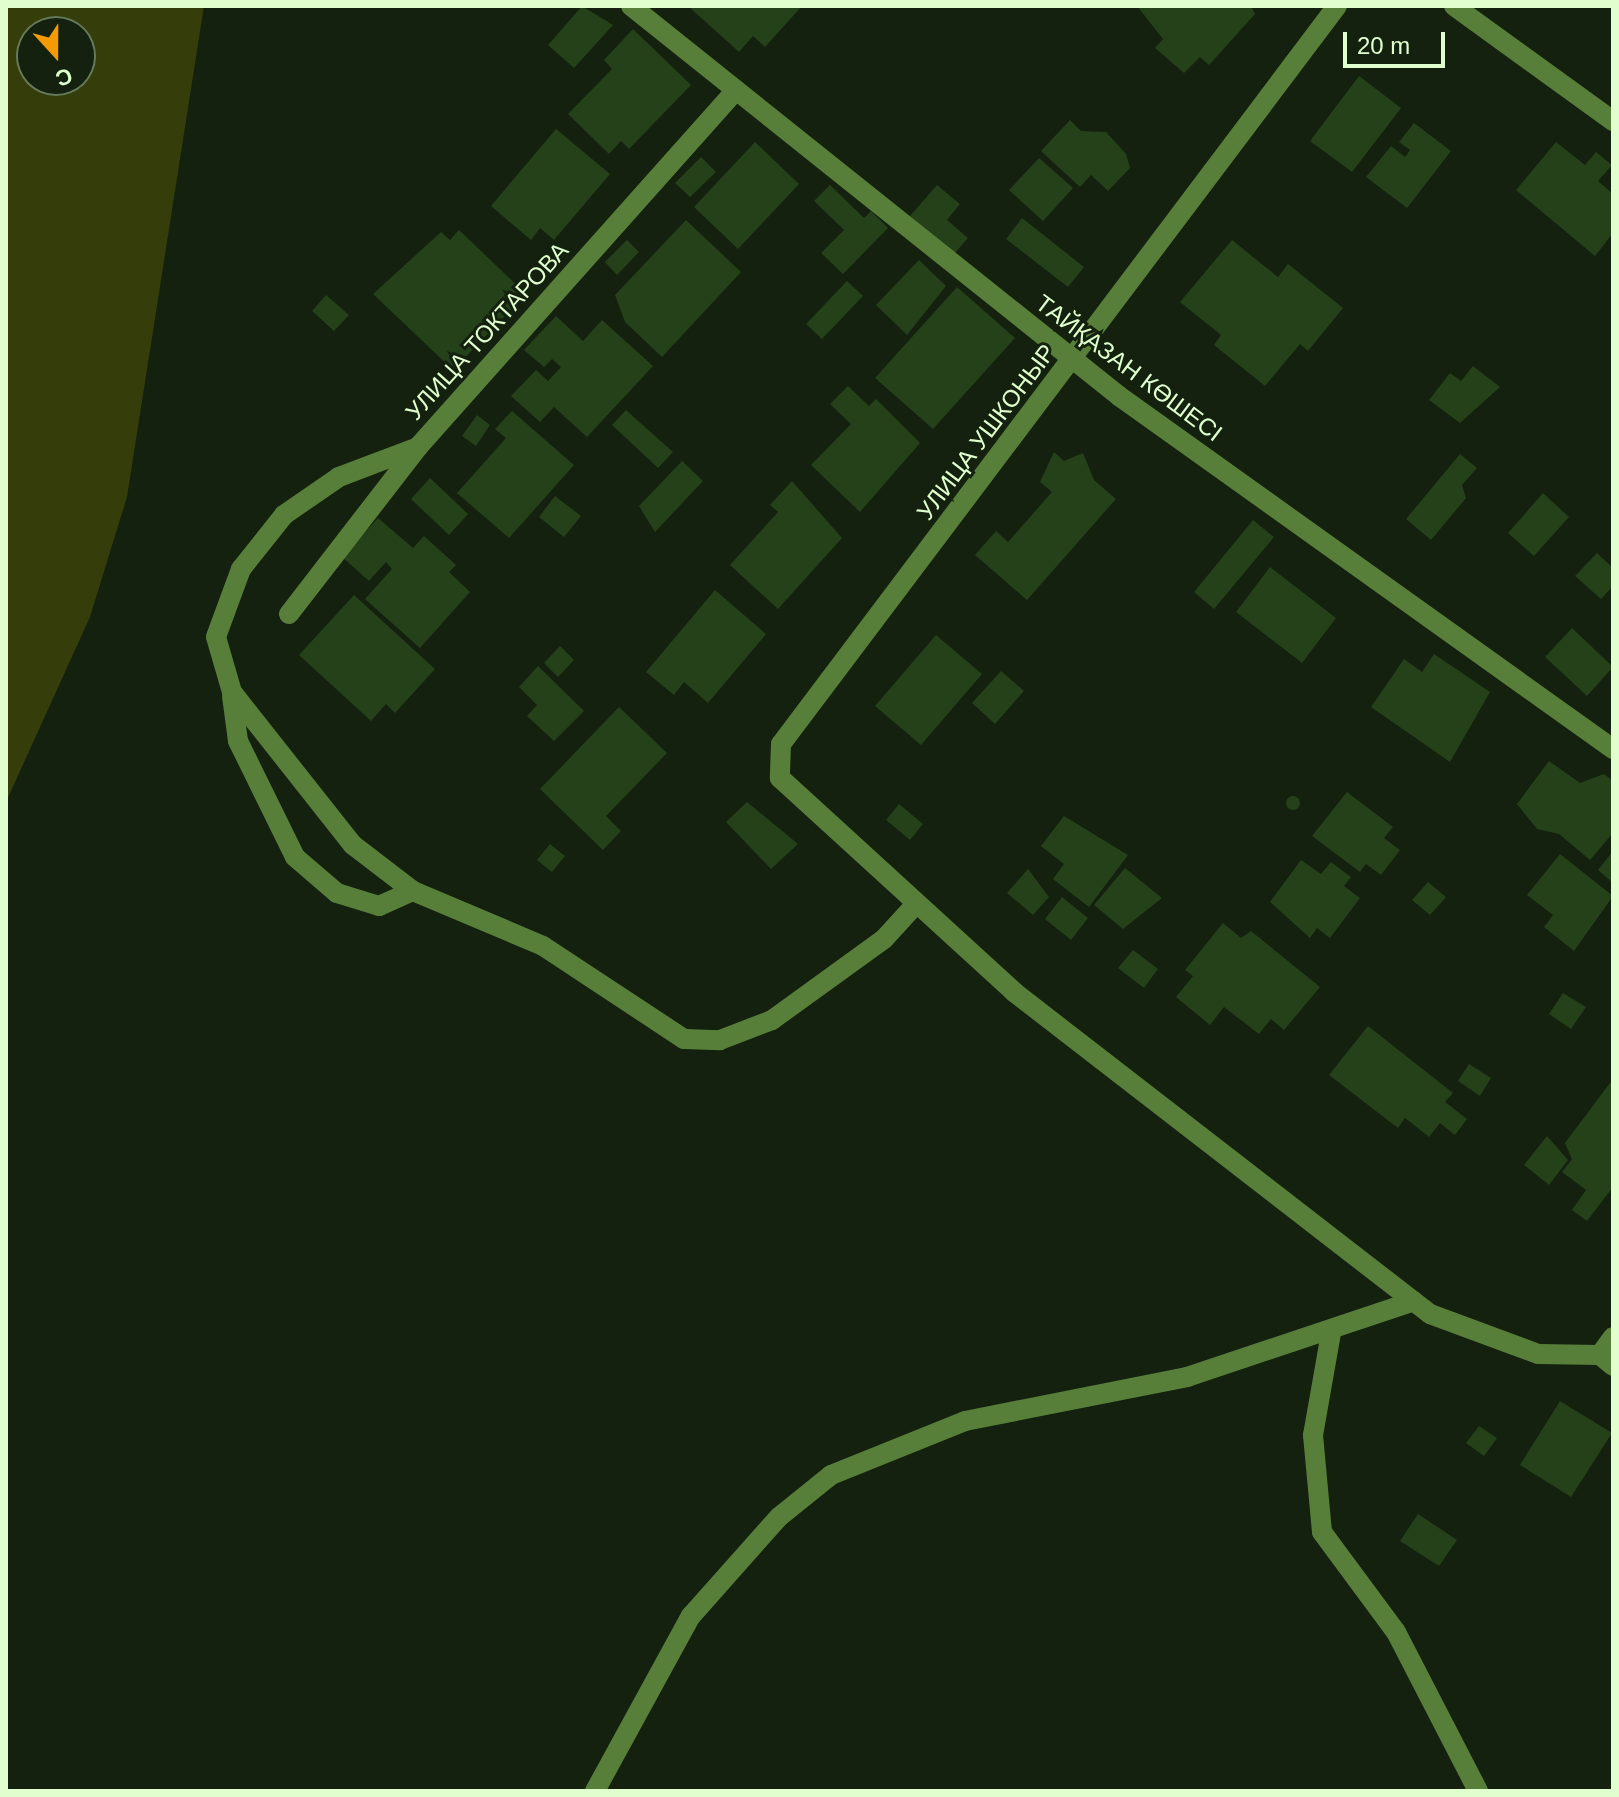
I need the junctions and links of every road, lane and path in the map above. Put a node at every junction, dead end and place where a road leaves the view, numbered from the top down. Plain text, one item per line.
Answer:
1 (631, 6) edge
2 (1337, 6) edge
3 (1454, 6) edge
4 (736, 90) junction
5 (1613, 121) edge
6 (1074, 361) junction
7 (418, 447) junction
8 (289, 614) dead end
9 (232, 692) junction
10 (1613, 749) edge
11 (413, 891) junction
12 (914, 906) junction
13 (1414, 1301) junction
14 (1331, 1333) junction
15 (1613, 1337) edge
16 (1607, 1360) edge
17 (595, 1791) edge
18 (1478, 1791) edge

1 - 4 street, ТАЙҚАЗАН КӨШЕСІ
2 - 6 street, УЛИЦА УШКОНЫР
3 - 5 street
4 - 6 street, ТАЙҚАЗАН КӨШЕСІ
4 - 7 street, УЛИЦА ТОКТАРОВА
6 - 10 street, ТАЙҚАЗАН КӨШЕСІ
6 - 12 street, УЛИЦА УШКОНЫР
7 - 8 street, УЛИЦА ТОКТАРОВА
7 - 9 street
9 - 11 street
9 - 11 street
11 - 12 street
12 - 13 street
13 - 14 street
13 - 16 street
14 - 17 street
14 - 18 street
15 - 16 street

